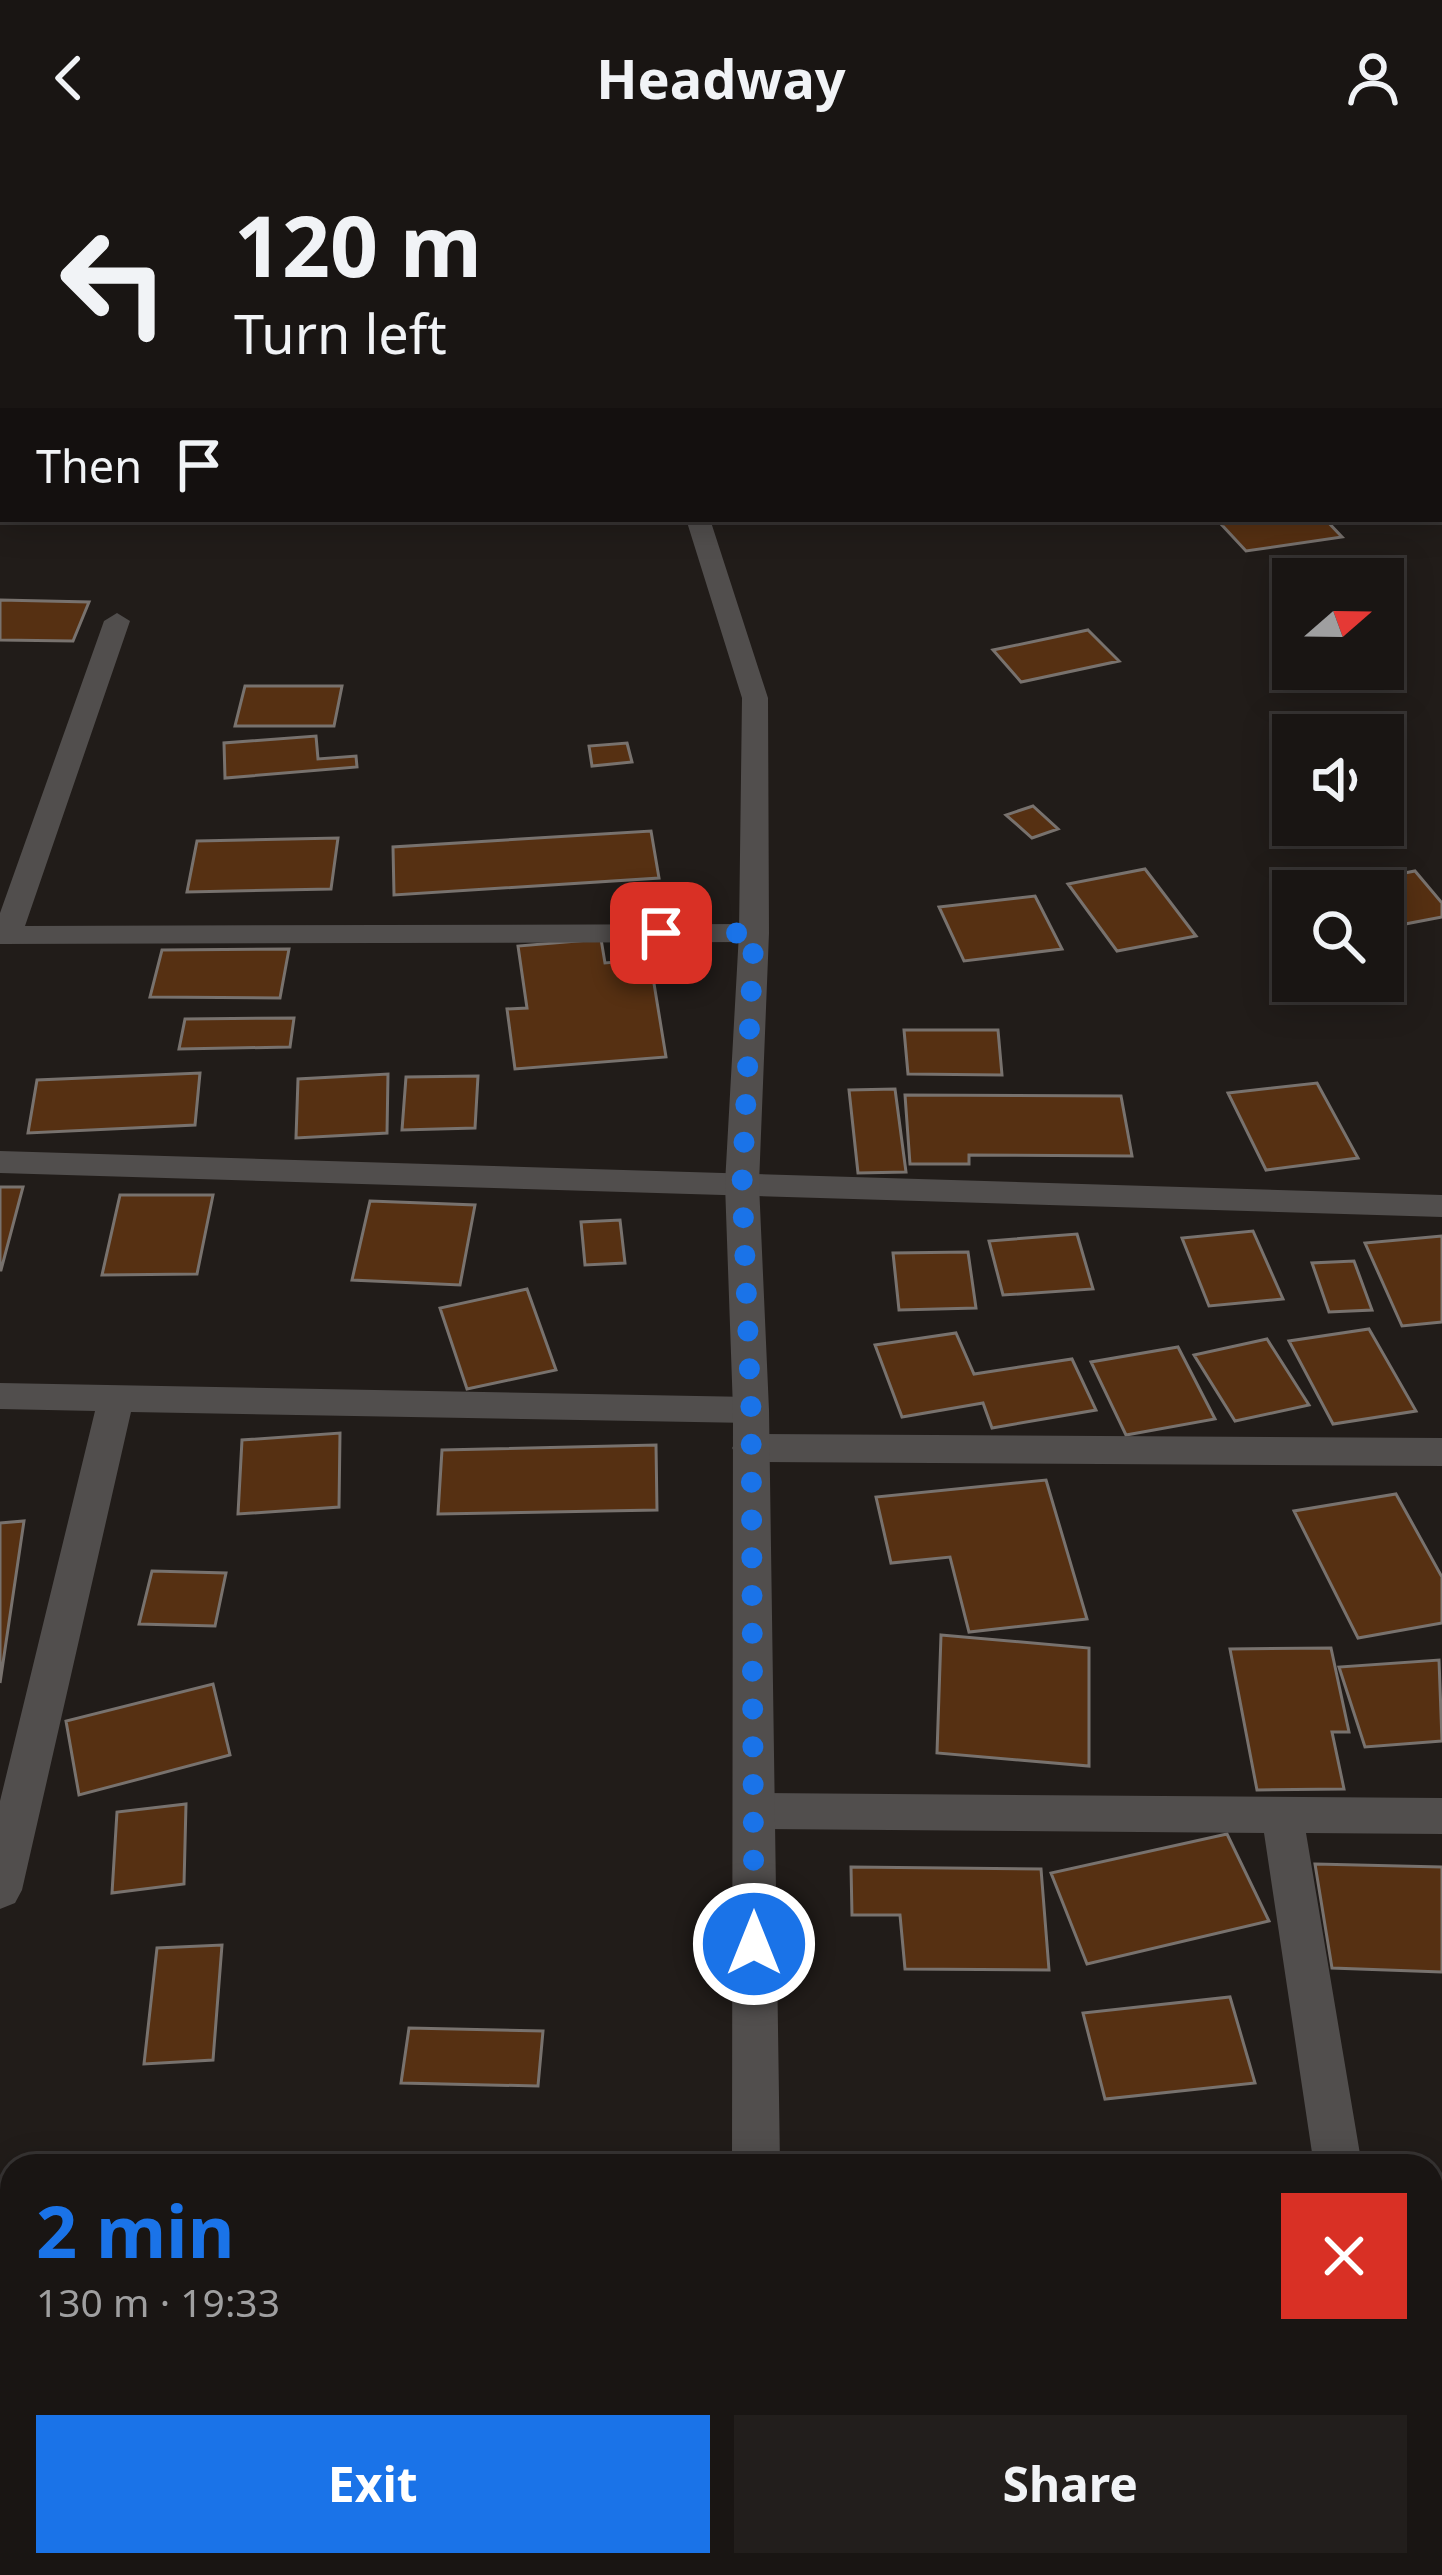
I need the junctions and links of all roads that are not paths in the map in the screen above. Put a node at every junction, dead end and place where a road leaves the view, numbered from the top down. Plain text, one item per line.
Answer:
1 (699, 522) edge
2 (117, 621) dead end
3 (754, 933) junction
4 (3, 935) edge
5 (0, 1162) edge
6 (742, 1184) junction
7 (1442, 1205) edge
8 (0, 1396) edge
9 (116, 1398) junction
10 (751, 1409) junction
11 (751, 1448) junction
12 (1442, 1452) edge
13 (754, 1811) junction
14 (1282, 1815) junction
15 (1442, 1816) edge
16 (0, 1890) edge
17 (756, 2154) edge
18 (1336, 2154) edge

1 - 3 street
2 - 4 street
3 - 4 street
3 - 6 street
5 - 6 street
6 - 7 street
6 - 10 street
8 - 9 street
9 - 10 street
9 - 16 street
10 - 11 street
11 - 12 street
11 - 13 street
13 - 14 street
13 - 17 street
14 - 15 street
14 - 18 street

